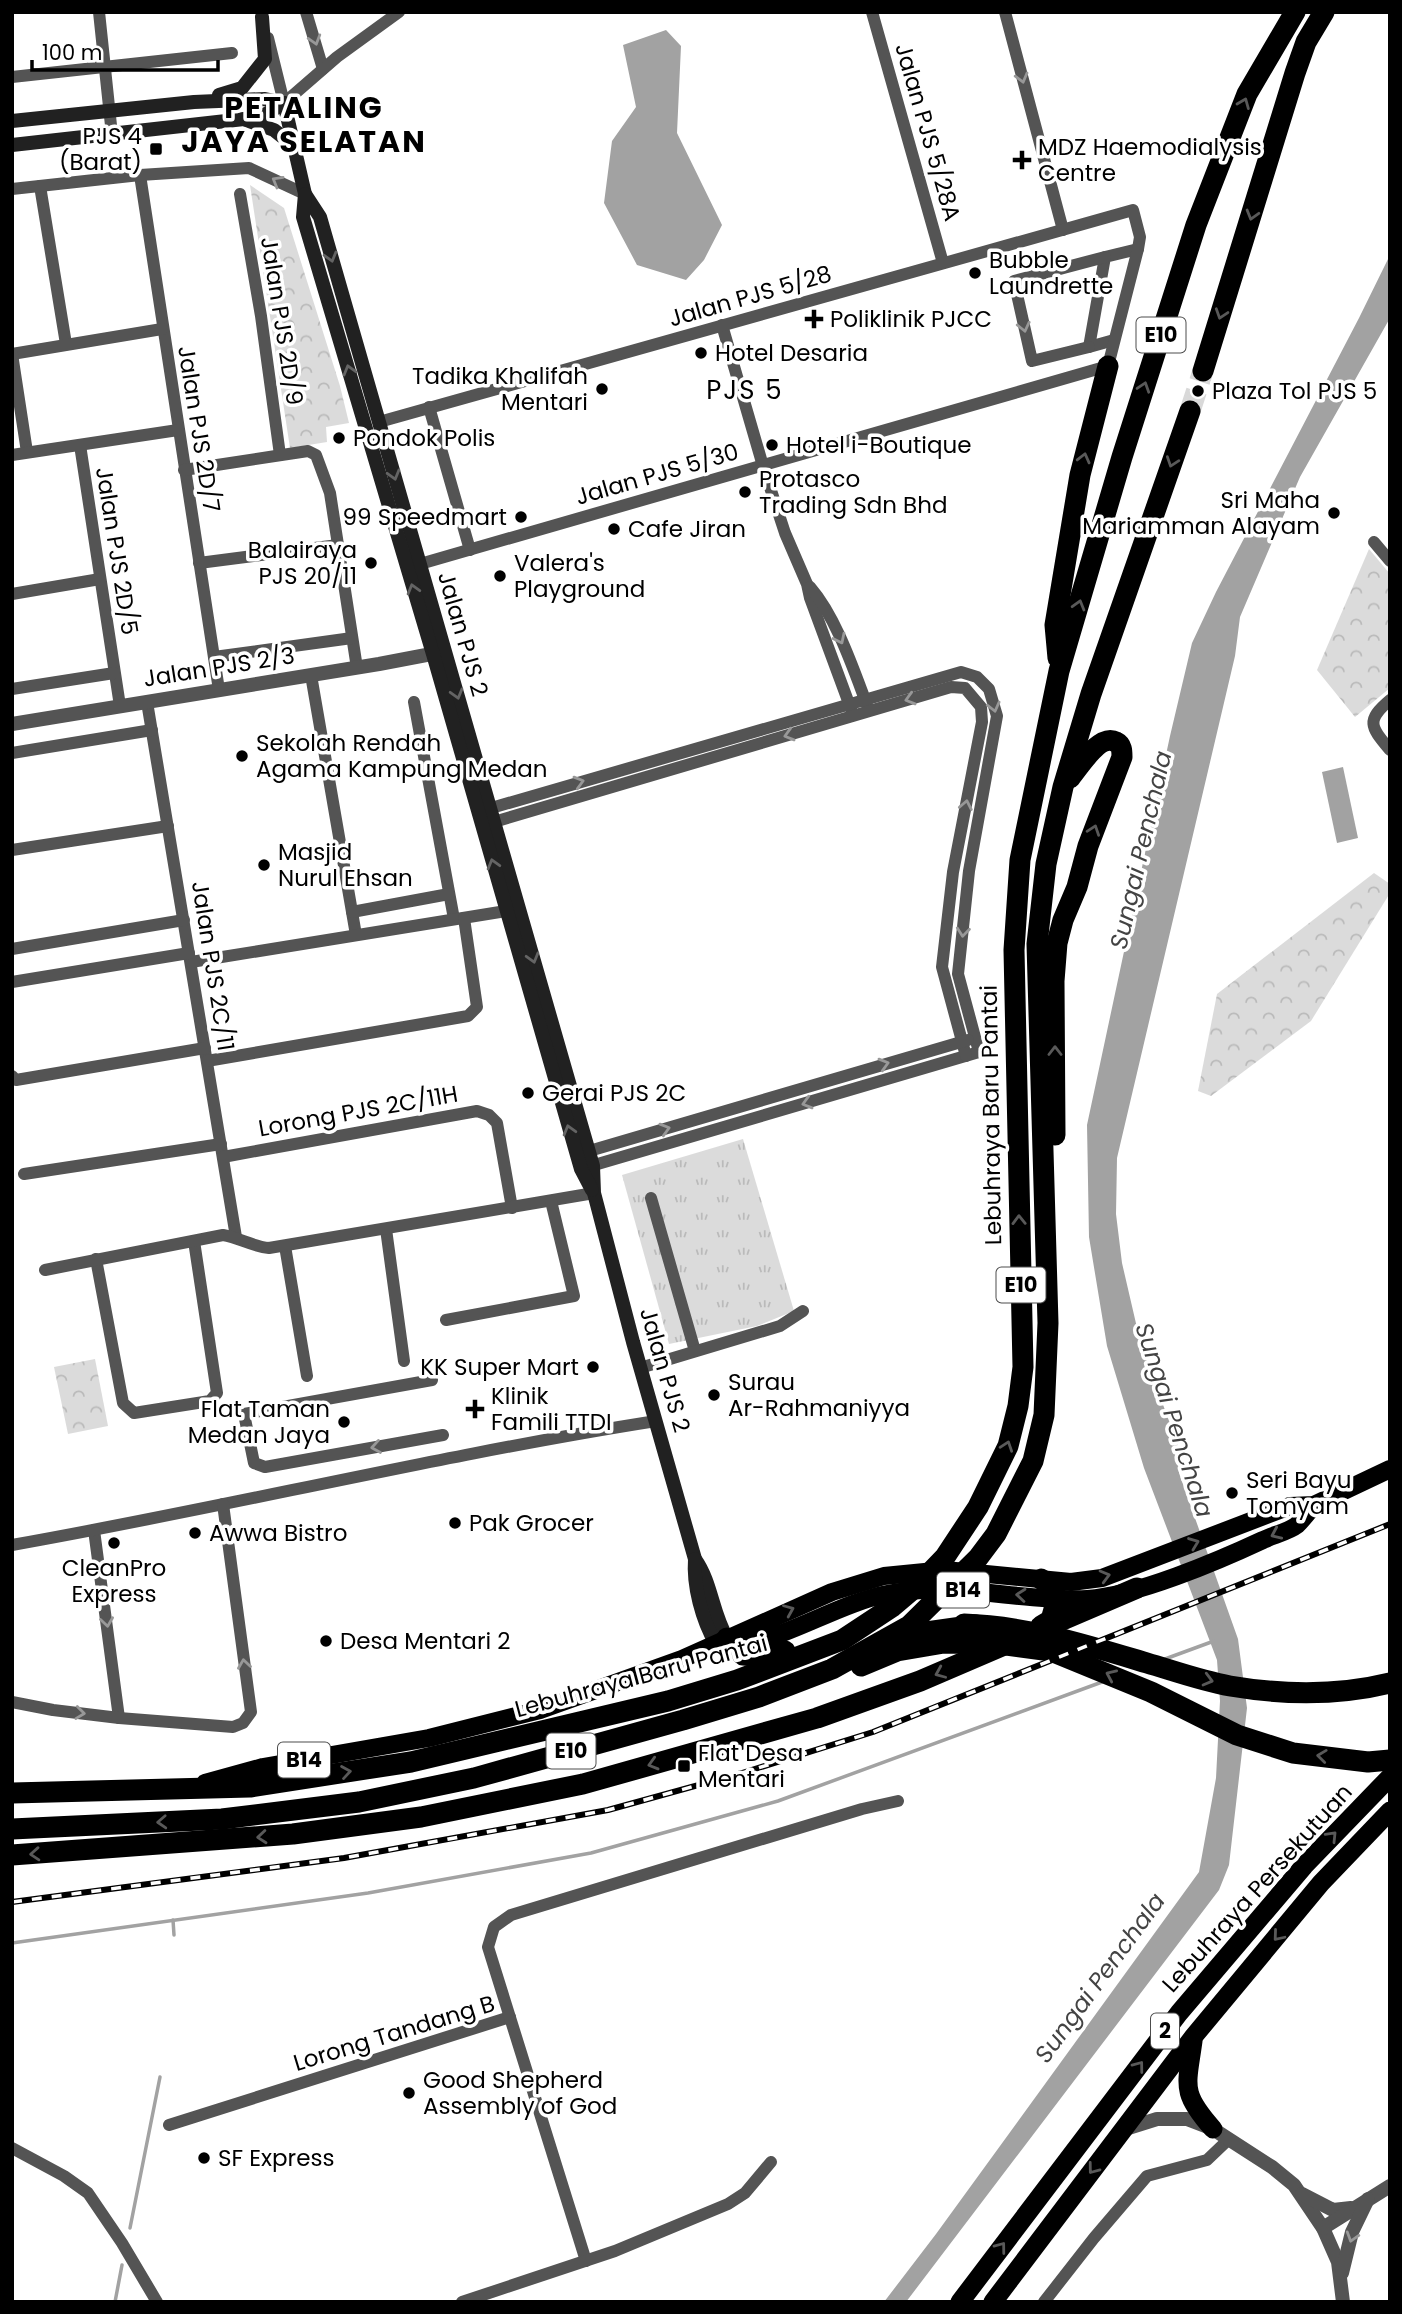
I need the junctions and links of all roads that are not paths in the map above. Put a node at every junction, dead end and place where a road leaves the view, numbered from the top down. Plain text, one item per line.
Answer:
1 (99, 12) edge
2 (306, 12) edge
3 (872, 12) edge
4 (1004, 12) edge
5 (1295, 12) edge
6 (1324, 12) edge
7 (398, 13) edge
8 (262, 15) edge
9 (232, 53) dead end
10 (104, 67) junction
11 (323, 69) junction
12 (12, 77) edge
13 (283, 97) junction
14 (194, 102) junction
15 (109, 111) junction
16 (244, 119) junction
17 (12, 121) edge
18 (112, 135) junction
19 (12, 145) edge
20 (294, 146) junction
21 (140, 175) junction
22 (40, 186) junction
23 (12, 189) edge
24 (240, 194) dead end
25 (305, 194) junction
26 (1063, 230) junction
27 (1138, 249) junction
28 (1105, 257) junction
29 (943, 263) junction
30 (722, 325) junction
31 (162, 329) junction
32 (1114, 340) junction
33 (66, 344) junction
34 (1089, 347) junction
35 (12, 354) edge
36 (1108, 366) junction
37 (1203, 371) tunnel mouth
38 (429, 407) junction
39 (1190, 411) tunnel mouth
40 (379, 422) junction
41 (178, 430) junction
42 (79, 444) junction
43 (27, 452) junction
44 (12, 454) edge
45 (280, 456) junction
46 (763, 466) junction
47 (184, 470) junction
48 (1374, 542) dead end
49 (338, 545) junction
50 (470, 550) junction
51 (1390, 561) edge
52 (200, 563) junction
53 (419, 564) junction
54 (100, 579) junction
55 (807, 584) junction
56 (12, 594) edge
57 (352, 638) junction
58 (439, 653) junction
59 (214, 657) junction
60 (357, 668) junction
61 (1059, 671) junction
62 (114, 673) junction
63 (311, 675) junction
64 (12, 689) edge
65 (219, 690) junction
66 (1390, 700) edge
67 (147, 702) junction
68 (414, 702) dead end
69 (867, 705) junction
70 (120, 706) junction
71 (852, 709) junction
72 (12, 724) edge
73 (152, 730) junction
74 (1390, 750) edge
75 (12, 752) edge
76 (1063, 787) junction
77 (486, 817) junction
78 (168, 826) junction
79 (12, 850) edge
80 (449, 894) junction
81 (506, 911) junction
82 (352, 912) junction
83 (459, 918) junction
84 (184, 920) junction
85 (356, 935) junction
86 (12, 949) edge
87 (190, 957) junction
88 (12, 982) edge
89 (969, 1039) junction
90 (205, 1048) junction
91 (207, 1061) junction
92 (14, 1078) edge
93 (222, 1151) junction
94 (583, 1153) junction
95 (587, 1168) junction
96 (24, 1174) dead end
97 (594, 1193) junction
98 (651, 1198) dead end
99 (551, 1201) junction
100 (512, 1208) junction
101 (386, 1229) junction
102 (236, 1237) junction
103 (194, 1241) junction
104 (285, 1246) junction
105 (96, 1259) junction
106 (45, 1270) dead end
107 (803, 1311) dead end
108 (446, 1320) dead end
109 (695, 1351) junction
110 (404, 1361) dead end
111 (640, 1368) junction
112 (307, 1377) dead end
113 (432, 1380) dead end
114 (656, 1422) junction
115 (443, 1435) dead end
116 (1390, 1469) edge
117 (223, 1504) junction
118 (1314, 1505) junction
119 (94, 1530) junction
120 (12, 1545) edge
121 (945, 1570) junction
122 (1041, 1579) junction
123 (1137, 1588) junction
124 (1058, 1598) junction
125 (976, 1625) junction
126 (1025, 1637) junction
127 (725, 1643) junction
128 (1384, 1684) edge
129 (12, 1702) edge
130 (119, 1718) junction
131 (1390, 1760) edge
132 (1390, 1777) edge
133 (181, 1790) junction
134 (12, 1793) edge
135 (898, 1801) dead end
136 (1390, 1811) edge
137 (12, 1829) edge
138 (293, 1834) junction
139 (12, 1855) edge
140 (510, 2017) junction
141 (1194, 2036) junction
142 (169, 2125) dead end
143 (1122, 2130) junction
144 (1221, 2134) junction
145 (12, 2148) edge
146 (771, 2162) dead end
147 (1390, 2186) edge
148 (1300, 2193) junction
149 (1368, 2199) junction
150 (1352, 2208) junction
151 (1324, 2228) junction
152 (586, 2261) junction
153 (1341, 2278) junction
154 (157, 2302) edge
155 (462, 2302) edge
156 (960, 2302) edge
157 (993, 2302) edge
158 (1044, 2302) edge
159 (1343, 2302) edge

1 - 10 street
2 -> 11 street
3 - 29 street, Jalan PJS 5/28A
4 -> 26 street
61 -> 5 highway, Lebuhraya Baru Pantai / E10
6 -> 37 highway, E10
7 - 11 street
8 - 13 street
8 - 14 main road
9 - 10 street
10 - 12 street
10 - 15 street
11 - 13 street
13 - 14 main road
13 - 16 main road
13 - 20 main road, Jalan PJS 2
14 - 15 main road
15 - 17 main road
15 - 18 street
16 - 18 main road
16 - 20 main road
18 - 19 main road
20 - 25 main road, Jalan PJS 2
21 - 22 street
25 -> 21 street
21 - 31 street, Jalan PJS 2D/7
22 - 23 street
22 - 33 street
24 - 45 street, Jalan PJS 2D/9
25 -> 40 main road, Jalan PJS 2
58 -> 25 main road
26 - 27 street, Jalan PJS 5/28
26 - 29 street, Jalan PJS 5/28
27 - 28 street
27 - 32 street
28 - 34 street
28 -> 34 street
29 - 30 street, Jalan PJS 5/28
30 - 38 street, Jalan PJS 5/28
30 - 46 street
31 - 33 street
31 - 41 street, Jalan PJS 2D/7
32 - 34 street
32 - 36 street
33 - 35 street
35 - 43 street
36 - 46 street, Jalan PJS 5/30
61 -> 36 highway
38 - 40 street, Jalan PJS 5/28
38 - 50 street
39 -> 76 highway, E10
40 -> 53 main road, Jalan PJS 2
41 - 42 street
41 - 47 street, Jalan PJS 2D/7
42 - 43 street
42 - 54 street, Jalan PJS 2D/5
43 - 44 street
45 - 47 street
45 - 49 street
46 - 50 street, Jalan PJS 5/30
46 - 55 street
47 - 52 street, Jalan PJS 2D/7
48 - 51 street
49 - 52 street
49 - 57 street
50 - 53 street, Jalan PJS 5/30
52 - 59 street, Jalan PJS 2D/7
53 - 58 main road, Jalan PJS 2
54 - 56 street
54 - 62 street, Jalan PJS 2D/5
55 -> 69 street
55 - 71 street
57 - 59 street
57 - 60 street
58 - 60 street, Jalan PJS 2/3
58 - 77 main road, Jalan PJS 2
59 - 65 street, Jalan PJS 2D/7
60 - 63 street, Jalan PJS 2/3
133 -> 61 highway, Lebuhraya Baru Pantai / E10
62 - 64 street
62 - 70 street, Jalan PJS 2D/5
63 - 65 street, Jalan PJS 2/3
63 - 82 street
65 - 67 street, Jalan PJS 2/3
66 - 74 street
67 - 70 street, Jalan PJS 2/3
67 - 73 street, Jalan PJS 2C/11
68 - 80 street
69 - 71 street
69 - 89 street
70 - 72 street, Jalan PJS 2/3
71 -> 77 street
77 -> 71 street
73 - 75 street
73 - 78 street, Jalan PJS 2C/11
121 -> 76 highway
76 -> 137 highway, E10
81 -> 77 main road, Jalan PJS 2
77 -> 94 main road, Jalan PJS 2
78 - 79 street
78 - 84 street, Jalan PJS 2C/11
80 - 82 street
80 - 83 street
81 - 83 street
94 -> 81 main road, Jalan PJS 2
82 - 85 street
83 - 85 street
83 - 91 street
84 - 86 street
84 - 87 street, Jalan PJS 2C/11
85 - 87 street
87 - 88 street
87 - 90 street, Jalan PJS 2C/11
94 -> 89 street
89 -> 95 street
90 - 91 street, Jalan PJS 2C/11
90 - 92 street
91 - 93 street, Jalan PJS 2C/11
93 - 96 street, Lorong PJS 2C/11H
93 - 100 street, Lorong PJS 2C/11H
93 - 102 street, Jalan PJS 2C/11
94 - 95 main road, Jalan PJS 2
95 - 97 main road, Jalan PJS 2
97 - 99 street
97 - 111 main road, Jalan PJS 2
98 - 109 street
99 - 100 street
99 - 108 street
100 - 101 street
101 - 104 street
101 - 110 street
102 - 103 street
102 - 104 street
103 - 105 street
103 - 105 street
104 - 112 street
105 - 106 street
107 - 109 street
109 - 111 street
111 - 114 main road, Jalan PJS 2
115 -> 113 street
114 - 117 street
114 - 127 main road, Jalan PJS 2
116 - 118 main road, B14
117 - 119 street
130 -> 117 street
122 -> 118 main road, B14
118 -> 123 main road, B14
119 - 120 street
119 -> 130 street
121 - 122 main road, B14
127 -> 121 main road, B14
122 - 124 highway
123 - 124 main road, B14
123 - 126 highway
124 - 126 highway
124 -> 127 main road, B14
125 - 127 highway
125 -> 128 highway
125 - 133 highway
126 -> 138 highway
127 - 133 main road, B14
129 -> 130 street
131 -> 138 highway
156 -> 132 highway, Lebuhraya Persekutuan / 2
133 - 134 highway, Lebuhraya Baru Pantai / E10
135 - 140 street
136 -> 141 highway, Lebuhraya Persekutuan / 2
138 -> 139 highway
140 - 142 street, Lorong Tandang B
140 - 152 street, Lorong Tandang B
141 - 143 highway, Lebuhraya Persekutuan / 2
141 - 144 highway
143 - 144 street
143 -> 157 highway, Lebuhraya Persekutuan / 2
144 - 148 street
144 - 158 street
145 - 154 street
146 - 152 street
147 - 149 street
148 - 150 street
148 - 151 street
149 - 150 street
149 -> 153 street
150 - 151 street
151 - 153 street
152 - 155 street
153 - 159 street

